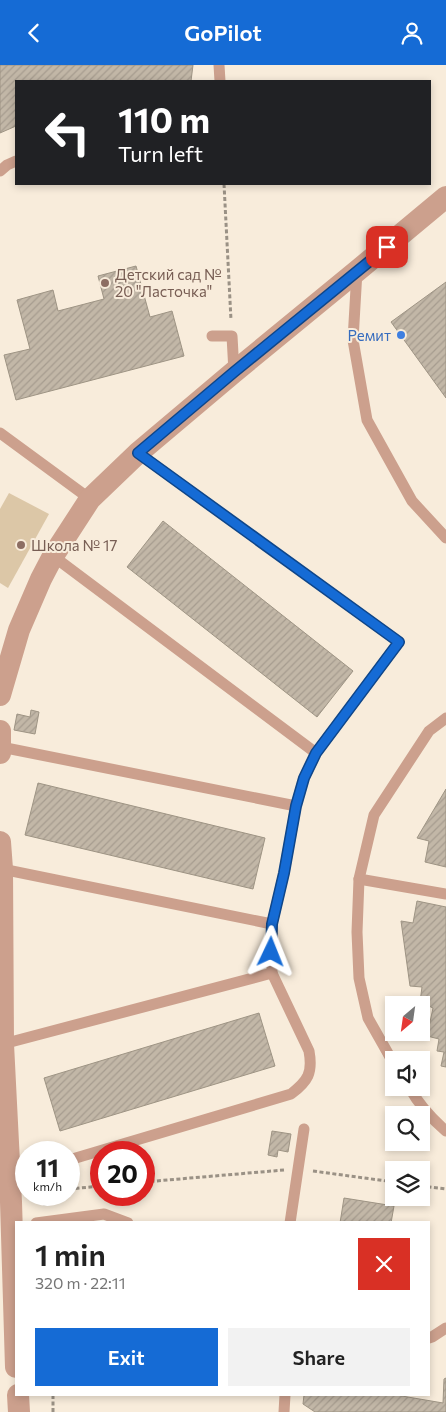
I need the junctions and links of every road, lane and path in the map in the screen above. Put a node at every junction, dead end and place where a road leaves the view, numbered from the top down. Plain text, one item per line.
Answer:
1 (219, 65) edge
2 (220, 80) edge
3 (15, 161) edge
4 (0, 171) edge
5 (224, 185) edge
6 (446, 197) edge
7 (358, 271) junction
8 (212, 336) dead end
9 (232, 336) junction
10 (234, 372) junction
11 (0, 433) edge
12 (138, 453) junction
13 (90, 499) junction
14 (446, 537) edge
15 (53, 556) junction
16 (0, 695) edge
17 (446, 718) edge
18 (0, 731) edge
19 (1, 747) edge
20 (0, 753) edge
21 (316, 753) junction
22 (296, 806) junction
23 (0, 843) edge
24 (2, 869) junction
25 (359, 879) junction
26 (446, 894) edge
27 (272, 924) junction
28 (272, 973) junction
29 (3, 1044) junction
30 (387, 1051) edge
31 (414, 1096) edge
32 (304, 1129) dead end
33 (446, 1131) edge
34 (15, 1149) edge
35 (80, 1157) edge
36 (284, 1170) dead end
37 (311, 1171) dead end
38 (15, 1181) edge
39 (155, 1181) edge
40 (385, 1181) edge
41 (430, 1187) edge
42 (446, 1189) edge
43 (5, 1202) edge
44 (51, 1221) edge
45 (123, 1221) edge
46 (290, 1221) edge
47 (13, 1225) edge
48 (15, 1316) edge
49 (446, 1328) edge
50 (430, 1338) edge
51 (18, 1396) edge
52 (54, 1396) edge
53 (285, 1396) edge
54 (19, 1412) edge
55 (53, 1412) edge
56 (284, 1412) edge

1 - 2 lane
3 - 4 lane
5 - 9 path
6 - 7 street
7 - 10 street
7 - 14 lane
8 - 9 lane
9 - 10 lane
10 - 12 street
11 - 13 lane
12 - 13 street
12 - 21 lane
13 - 15 street
15 - 16 street
15 - 21 lane
17 - 25 lane
18 - 19 street
19 - 20 street
19 - 22 lane
21 - 22 lane
22 - 27 lane
23 - 24 street
24 - 27 lane
24 - 29 street
25 - 26 lane
25 - 30 lane
27 - 28 lane
28 - 29 lane
28 - 35 lane
29 - 34 street
31 - 33 lane
32 - 46 lane
36 - 39 path
37 - 40 path
38 - 43 street
41 - 42 path
43 - 47 street
44 - 45 lane
47 - 48 street
49 - 50 lane
51 - 54 street
52 - 55 path
53 - 56 lane

